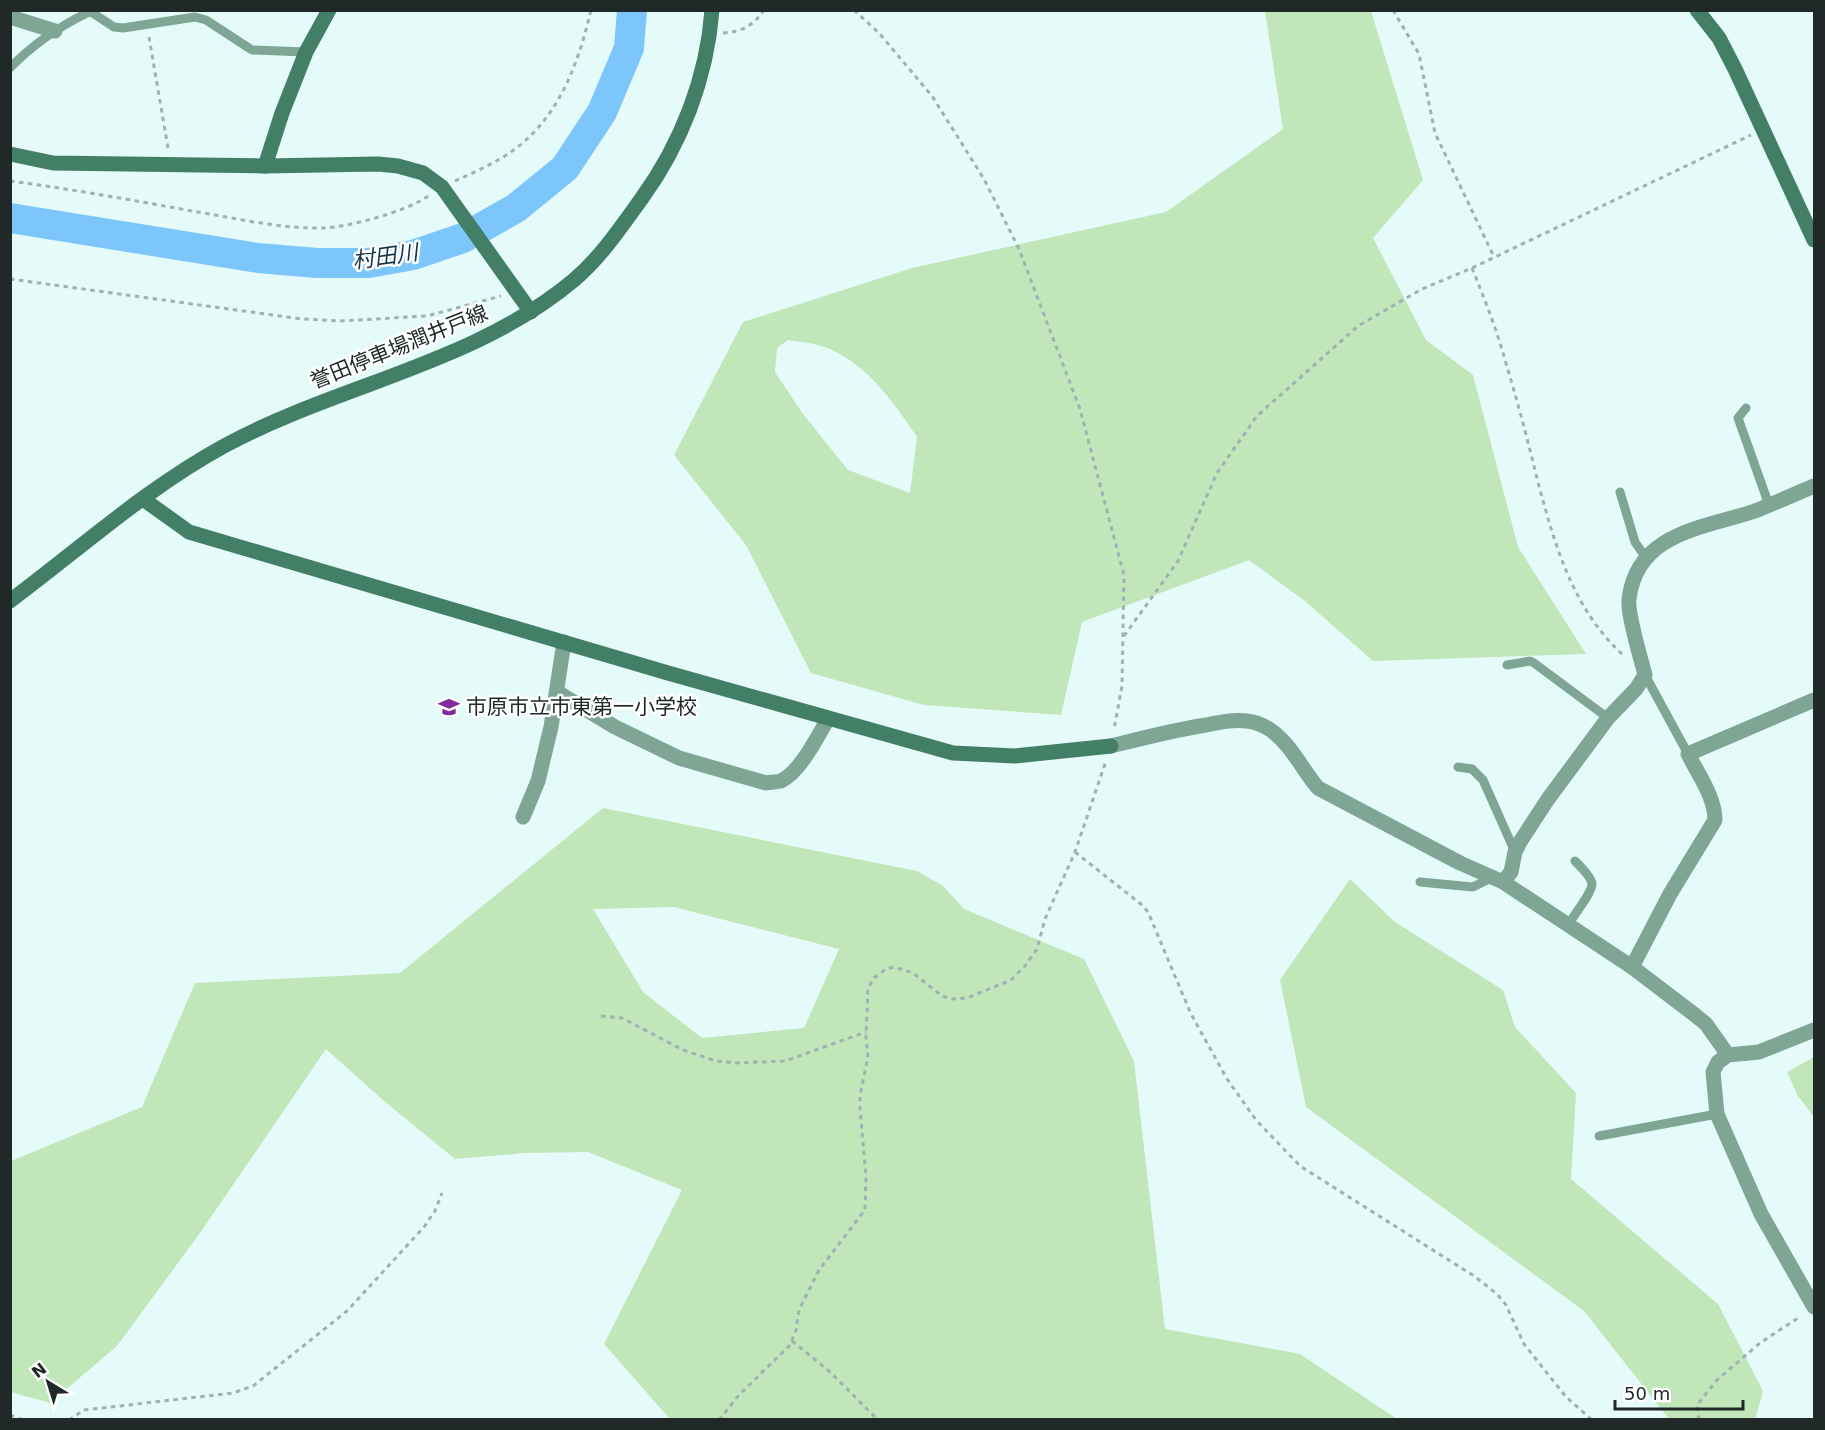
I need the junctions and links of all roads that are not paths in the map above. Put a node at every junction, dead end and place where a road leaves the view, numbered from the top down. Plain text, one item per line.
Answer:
1 (329, 10) edge
2 (712, 10) edge
3 (1697, 10) edge
4 (89, 11) edge
5 (195, 14) edge
6 (10, 17) edge
7 (55, 31) junction
8 (306, 52) junction
9 (10, 68) edge
10 (10, 154) edge
11 (264, 166) junction
12 (1815, 240) edge
13 (531, 312) junction
14 (1746, 408) dead end
15 (1815, 486) edge
16 (1620, 492) dead end
17 (144, 499) junction
18 (1769, 505) junction
19 (1646, 558) junction
20 (10, 601) edge
21 (564, 642) junction
22 (1507, 665) dead end
23 (1645, 675) junction
24 (557, 692) junction
25 (1815, 700) edge
26 (828, 718) junction
27 (1608, 718) junction
28 (1688, 754) junction
29 (1458, 767) dead end
30 (523, 817) dead end
31 (1515, 852) junction
32 (1575, 861) dead end
33 (1498, 880) junction
34 (1420, 882) dead end
35 (1568, 925) junction
36 (1632, 967) junction
37 (1815, 1030) edge
38 (1728, 1055) junction
39 (1717, 1114) junction
40 (1599, 1136) dead end
41 (1810, 1310) edge

1 - 8 street
2 - 13 street, 誉田停車場潤井戸線
3 - 12 street
4 - 5 lane
4 - 7 lane
5 - 8 lane
6 - 7 street
7 - 9 lane
8 - 11 street
10 - 11 street
11 - 13 street
13 - 17 street, 誉田停車場潤井戸線
14 - 18 lane
15 - 18 street
16 - 19 lane
17 - 20 street, 誉田停車場潤井戸線
17 - 21 street
18 - 19 street
19 - 23 street
21 - 24 street
21 - 26 street
22 - 27 lane
23 - 27 street
23 - 28 lane
24 - 26 street
24 - 30 street
25 - 28 street
26 - 33 street
27 - 31 street
28 - 36 street
29 - 31 lane
31 - 33 street
32 - 35 lane
33 - 34 lane
33 - 35 street
35 - 36 street
36 - 38 street
37 - 38 street
38 - 39 street
39 - 40 lane
39 - 41 street

